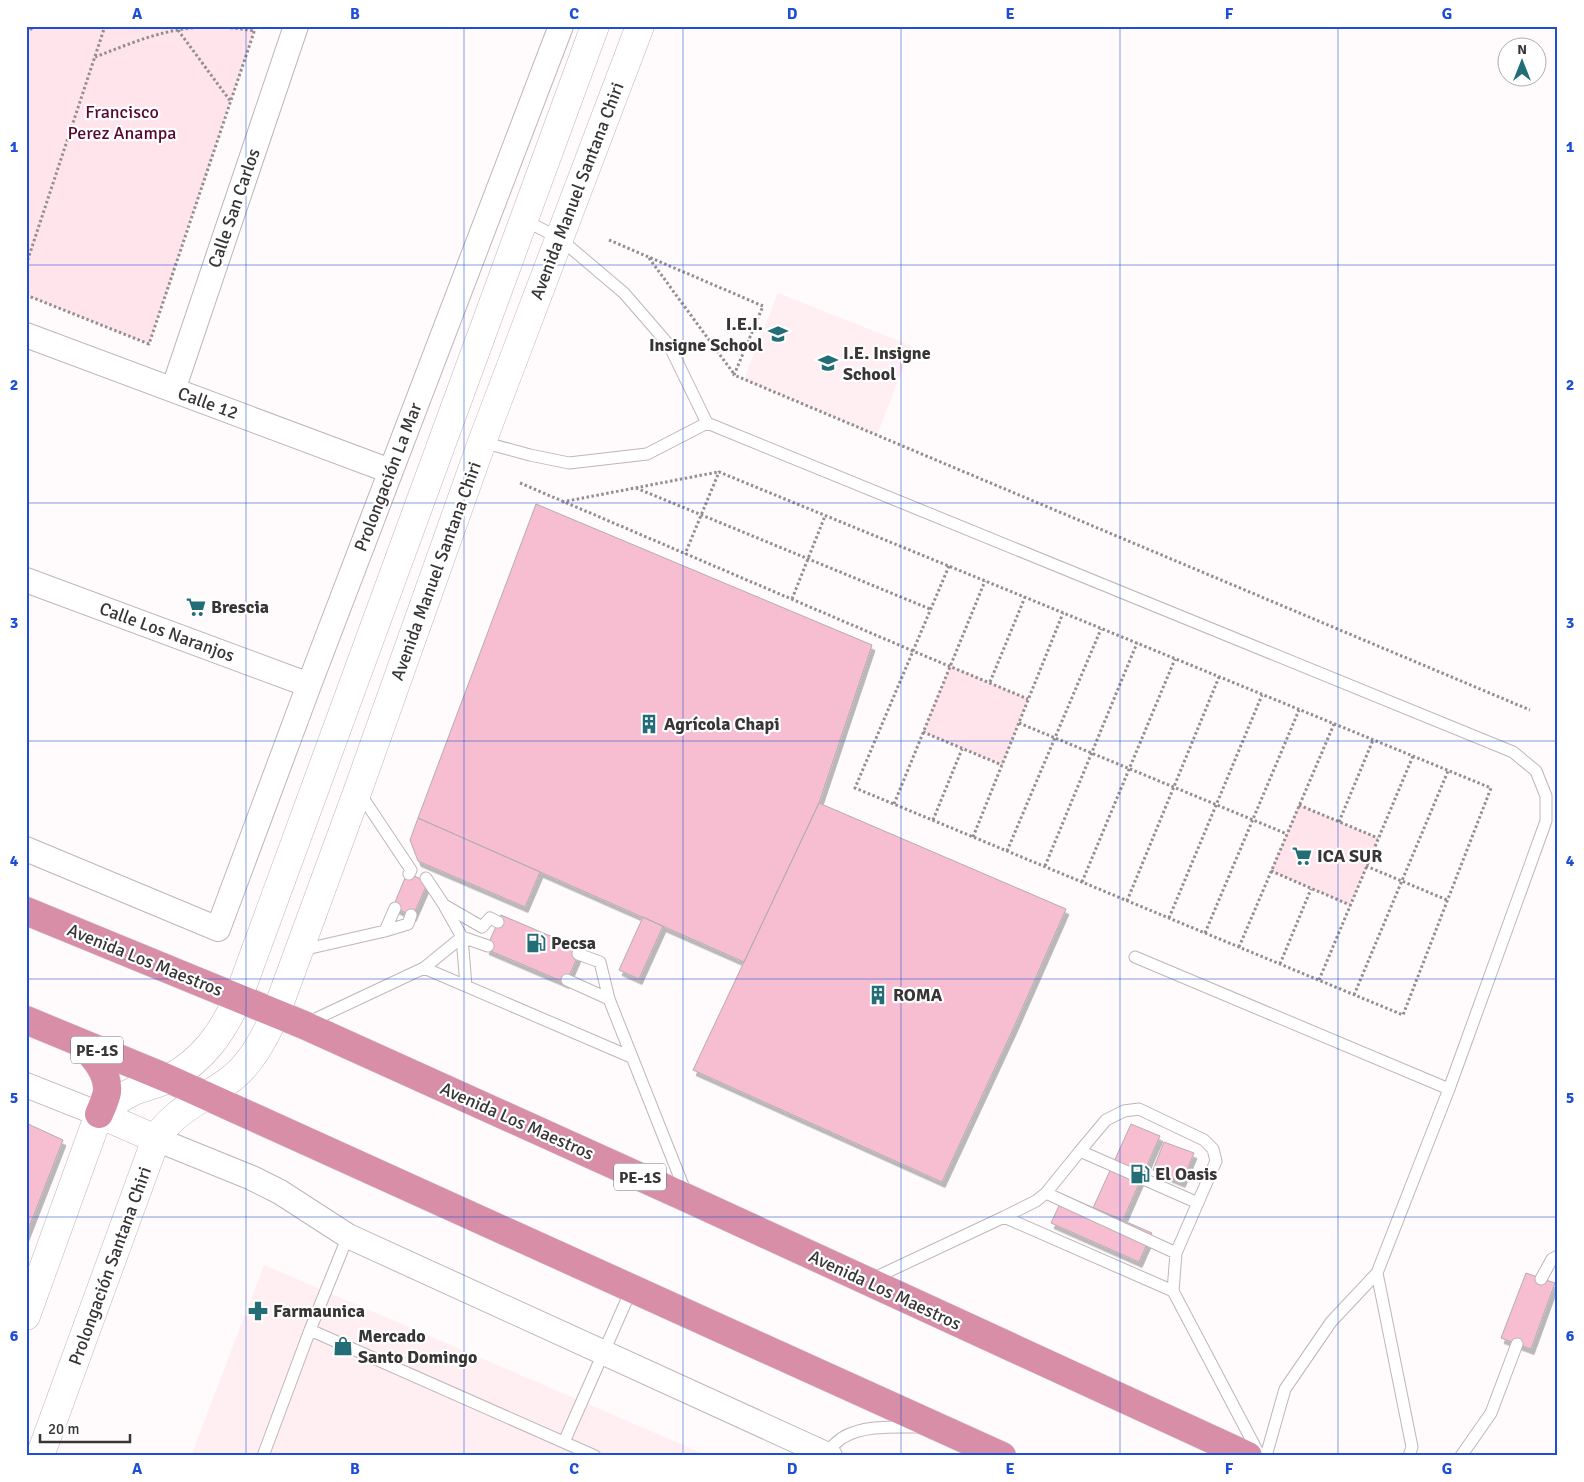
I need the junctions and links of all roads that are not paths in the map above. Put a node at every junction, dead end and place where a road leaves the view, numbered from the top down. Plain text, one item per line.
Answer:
1 (296, 26) edge
2 (561, 26) edge
3 (595, 26) edge
4 (640, 26) edge
5 (524, 220) junction
6 (560, 238) junction
7 (26, 335) edge
8 (173, 390) junction
9 (707, 423) junction
10 (482, 442) junction
11 (390, 471) junction
12 (26, 580) edge
13 (309, 685) junction
14 (358, 790) junction
15 (26, 850) edge
16 (444, 905) junction
17 (395, 908) dead end
18 (26, 911) edge
19 (411, 915) dead end
20 (498, 922) dead end
21 (482, 927) junction
22 (385, 931) junction
23 (462, 937) junction
24 (488, 946) dead end
25 (300, 951) junction
26 (578, 954) dead end
27 (1135, 957) dead end
28 (424, 968) junction
29 (567, 980) dead end
30 (466, 986) junction
31 (238, 998) junction
32 (609, 999) junction
33 (276, 1014) junction
34 (26, 1020) edge
35 (304, 1025) junction
36 (81, 1043) junction
37 (632, 1057) junction
38 (168, 1079) junction
39 (26, 1085) edge
40 (1449, 1089) junction
41 (206, 1096) junction
42 (99, 1114) junction
43 (156, 1138) junction
44 (1080, 1152) junction
45 (1046, 1193) junction
46 (689, 1199) junction
47 (1198, 1203) junction
48 (1004, 1217) junction
49 (348, 1236) junction
50 (1176, 1253) junction
51 (1558, 1256) edge
52 (1377, 1272) junction
53 (1541, 1278) dead end
54 (866, 1282) junction
55 (632, 1288) junction
56 (1173, 1292) junction
57 (26, 1316) edge
58 (310, 1330) junction
59 (1518, 1344) dead end
60 (603, 1353) junction
61 (944, 1429) junction
62 (564, 1442) junction
63 (826, 1455) edge
64 (40, 1456) edge
65 (263, 1456) edge
66 (595, 1456) edge
67 (1002, 1456) edge
68 (1248, 1456) edge
69 (1260, 1456) edge
70 (1266, 1456) edge
71 (1408, 1456) edge
72 (1461, 1456) edge

1 - 8 street, Calle San Carlos
2 - 11 street, Prolongación La Mar
3 - 5 street
4 - 6 street, Avenida Manuel Santana Chiri
5 - 6 lane
5 - 31 street
6 - 9 lane
6 - 10 street, Avenida Manuel Santana Chiri
7 - 8 street, Calle 12
8 - 11 street, Calle 12
9 - 10 lane
9 - 40 lane
10 - 14 street, Avenida Manuel Santana Chiri
11 - 13 street, Prolongación La Mar
12 - 13 street, Calle Los Naranjos
13 - 15 street, Prolongación La Mar
14 - 16 lane
14 - 25 street, Avenida Manuel Santana Chiri
16 - 21 lane
16 - 23 lane
17 - 22 lane
18 - 31 highway, Avenida Los Maestros / PE-1S
19 - 22 lane
20 - 21 lane
21 - 23 lane
22 - 25 lane
23 - 24 lane
23 - 28 lane
23 - 30 lane
25 - 33 street, Avenida Manuel Santana Chiri
26 - 32 lane
27 - 40 lane
28 - 30 lane
28 - 35 lane
29 - 32 lane
30 - 37 lane
31 - 33 highway, Avenida Los Maestros / PE-1S
31 - 38 street
32 - 37 lane
33 - 35 highway, Avenida Los Maestros / PE-1S
33 - 41 street, Avenida Manuel Santana Chiri
34 - 36 highway, PE-1S
35 - 46 highway, Avenida Los Maestros / PE-1S
36 - 38 highway, PE-1S
36 - 42 highway
37 - 46 lane
38 - 41 highway, PE-1S
38 - 42 street
39 - 42 street
40 - 52 lane
41 - 43 street, Prolongación Santana Chiri
41 - 55 highway, PE-1S
42 - 43 street
42 - 57 street
43 - 49 street
43 - 64 street, Prolongación Santana Chiri
44 - 45 lane
44 - 47 lane
44 - 47 lane
45 - 48 lane
45 - 50 lane
46 - 54 highway, Avenida Los Maestros / PE-1S
47 - 50 lane
48 - 54 lane
48 - 56 lane
49 - 58 lane
49 - 60 street
50 - 56 lane
51 - 53 lane
52 - 70 lane
52 - 71 lane
54 - 68 highway, Avenida Los Maestros / PE-1S
55 - 60 lane
55 - 61 highway, PE-1S
56 - 69 lane
58 - 62 lane
58 - 65 lane
59 - 72 lane
60 - 62 lane
60 - 63 street
61 - 63 lane
61 - 67 highway, PE-1S
62 - 66 lane

